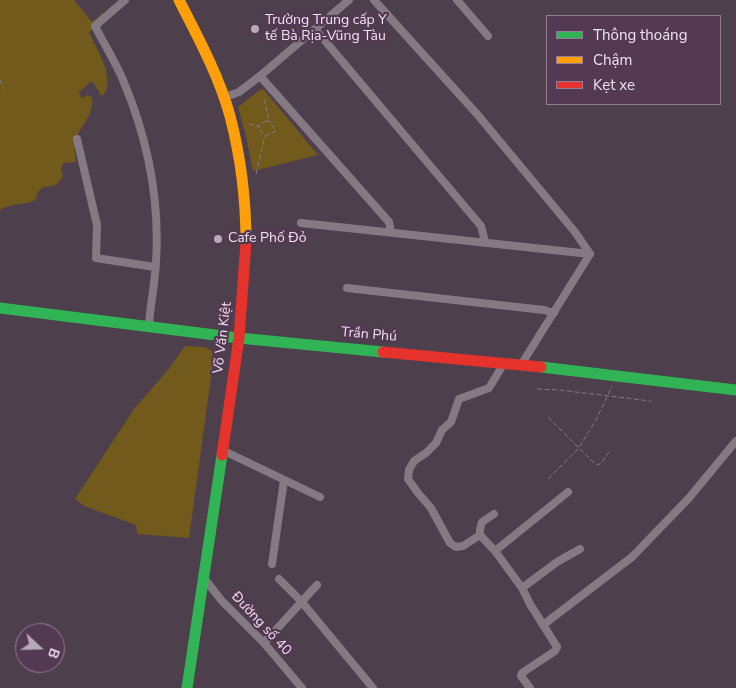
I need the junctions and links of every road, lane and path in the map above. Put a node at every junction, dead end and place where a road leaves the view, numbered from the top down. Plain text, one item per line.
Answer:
1 (125, 0) edge
2 (179, 0) edge
3 (349, 0) edge
4 (374, 0) edge
5 (457, 0) edge
6 (315, 29) junction
7 (488, 36) dead end
8 (260, 76) junction
9 (0, 80) edge
10 (4, 89) dead end
11 (224, 98) junction
12 (264, 99) dead end
13 (269, 121) junction
14 (249, 124) dead end
15 (258, 126) junction
16 (265, 136) junction
17 (77, 139) dead end
18 (256, 174) dead end
19 (301, 223) dead end
20 (391, 232) junction
21 (485, 242) junction
22 (590, 254) junction
23 (156, 266) junction
24 (347, 288) dead end
25 (0, 308) edge
26 (554, 313) junction
27 (149, 326) junction
28 (240, 338) junction
29 (504, 363) junction
30 (521, 365) junction
31 (616, 376) junction
32 (537, 389) dead end
33 (736, 390) edge
34 (608, 396) junction
35 (651, 401) dead end
36 (548, 417) dead end
37 (736, 441) edge
38 (578, 449) junction
39 (222, 450) junction
40 (609, 452) dead end
41 (548, 479) dead end
42 (284, 480) junction
43 (568, 492) dead end
44 (320, 497) dead end
45 (494, 514) dead end
46 (480, 535) junction
47 (580, 549) dead end
48 (496, 551) junction
49 (272, 564) dead end
50 (203, 577) junction
51 (280, 580) dead end
52 (317, 585) dead end
53 (522, 588) junction
54 (301, 601) junction
55 (543, 625) junction
56 (264, 643) junction
57 (187, 688) edge
58 (302, 688) edge
59 (373, 688) edge
60 (530, 688) edge

1 - 23 street
2 - 11 main road, Võ Văn Kiệt
3 - 6 street
4 - 22 street
5 - 7 street
6 - 8 street
6 - 21 street
8 - 11 street
8 - 20 street
9 - 10 path
11 - 28 main road, Võ Văn Kiệt
12 - 13 path
13 - 15 path
13 - 16 path
14 - 15 path
15 - 16 path
16 - 18 path
17 - 23 street
19 - 20 street
20 - 21 street
21 - 22 street
22 - 26 street
23 - 27 street
24 - 26 street
25 - 27 main road, Trần Phú
26 - 30 street
27 - 28 main road, Trần Phú
28 - 29 main road, Trần Phú
28 - 39 main road, Võ Văn Kiệt
29 - 30 main road, Trần Phú
29 - 46 street
30 - 31 main road, Trần Phú
31 - 33 main road, Trần Phú
31 - 34 path
32 - 34 path
34 - 35 path
34 - 38 path
36 - 38 path
37 - 55 street
38 - 40 path
38 - 41 path
39 - 42 street
39 - 50 main road, Võ Văn Kiệt
42 - 44 street
42 - 49 street
43 - 48 street
45 - 46 street
46 - 48 street
47 - 53 street
48 - 53 street
50 - 56 street, Đường số 40
50 - 57 main road, Võ Văn Kiệt
51 - 54 street
52 - 54 street
53 - 55 street
54 - 56 street
54 - 59 street
55 - 60 street
56 - 58 street, Đường số 40

